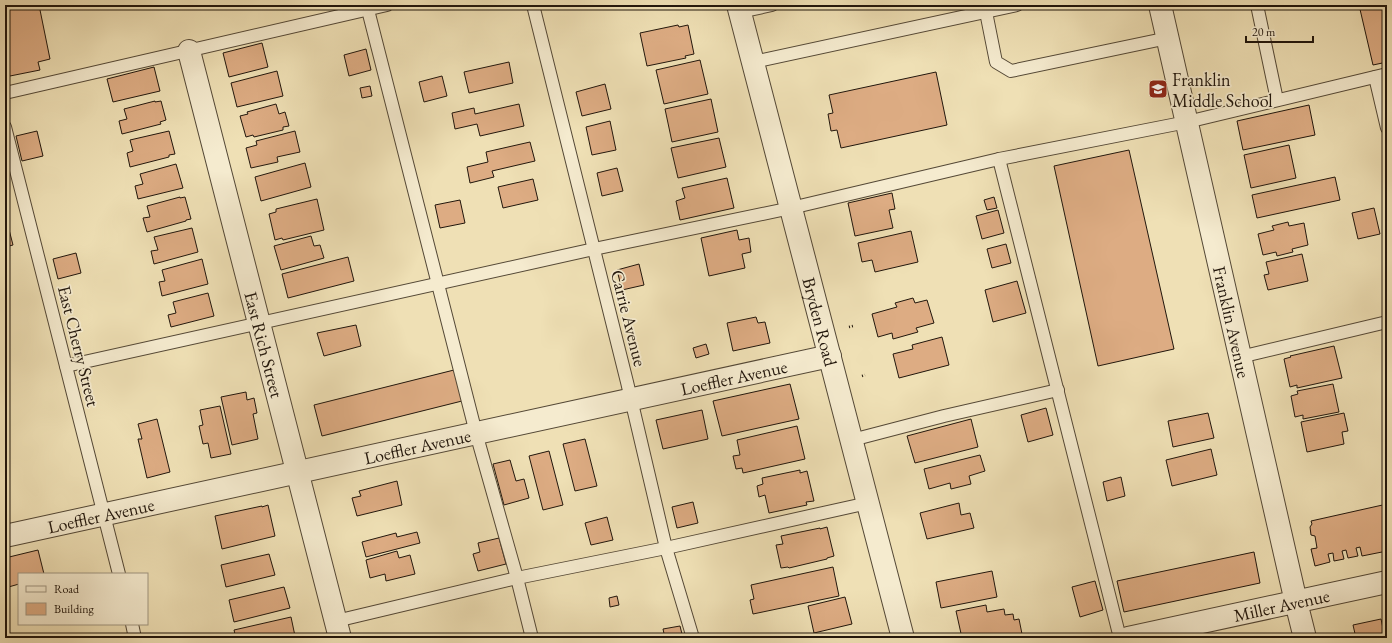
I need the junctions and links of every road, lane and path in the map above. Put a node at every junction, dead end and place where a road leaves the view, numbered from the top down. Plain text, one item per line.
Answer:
1 (387, 5) edge
2 (533, 5) edge
3 (772, 5) edge
4 (1017, 5) edge
5 (1160, 5) edge
6 (1256, 5) edge
7 (739, 8) edge
8 (368, 10) junction
9 (986, 12) junction
10 (1168, 38) junction
11 (189, 51) junction
12 (754, 62) junction
13 (1381, 75) edge
14 (5, 93) edge
15 (1277, 100) junction
16 (1187, 122) junction
17 (5, 127) edge
18 (1387, 128) edge
19 (999, 159) junction
20 (791, 208) junction
21 (594, 249) junction
22 (437, 283) junction
23 (1387, 322) edge
24 (259, 323) junction
25 (852, 326) dead end
26 (848, 327) dead end
27 (830, 356) junction
28 (1240, 356) junction
29 (66, 366) junction
30 (1058, 390) junction
31 (631, 399) junction
32 (476, 433) junction
33 (852, 440) junction
34 (297, 472) junction
35 (868, 503) junction
36 (104, 514) junction
37 (5, 536) edge
38 (666, 548) junction
39 (119, 573) edge
40 (517, 578) junction
41 (1387, 582) edge
42 (1296, 602) junction
43 (132, 625) edge
44 (338, 630) edge
45 (135, 638) edge
46 (532, 638) edge
47 (693, 638) edge
48 (903, 638) edge
49 (1120, 638) edge
50 (1128, 638) edge
51 (1305, 638) edge

1 - 8 lane
2 - 21 lane, Carrie Avenue
3 - 7 lane
4 - 9 lane
5 - 10 street, Franklin Avenue
6 - 15 lane
7 - 12 street, Bryden Road
8 - 11 lane
8 - 22 lane
9 - 10 lane
9 - 12 lane
10 - 16 street, Franklin Avenue
11 - 14 lane
11 - 24 street, East Rich Street
12 - 20 street, Bryden Road
13 - 15 lane
13 - 18 lane
15 - 16 lane
16 - 19 lane
16 - 28 street, Franklin Avenue
17 - 29 lane, East Cherry Street
19 - 20 lane
19 - 30 lane
20 - 21 lane
20 - 27 street, Bryden Road
21 - 22 lane
21 - 31 lane, Carrie Avenue
22 - 24 lane
22 - 32 lane
23 - 28 lane
24 - 29 lane
24 - 34 street, East Rich Street
25 - 26 path
27 - 31 street, Loeffler Avenue
27 - 33 street, Bryden Road
28 - 42 street, Franklin Avenue
29 - 36 lane, East Cherry Street
30 - 33 lane
30 - 49 lane
31 - 32 street, Loeffler Avenue
31 - 38 lane, Carrie Avenue
32 - 34 street, Loeffler Avenue
32 - 40 lane
33 - 35 street, Bryden Road
34 - 36 street, Loeffler Avenue
34 - 44 street, East Rich Street
35 - 38 lane
35 - 48 street, Bryden Road
36 - 37 street, Loeffler Avenue
36 - 39 lane, East Cherry Street
38 - 40 lane
38 - 47 lane, Carrie Avenue
40 - 44 lane
40 - 46 lane
41 - 42 street, Miller Avenue
42 - 50 street, Miller Avenue
42 - 51 street, Franklin Avenue
43 - 45 lane

